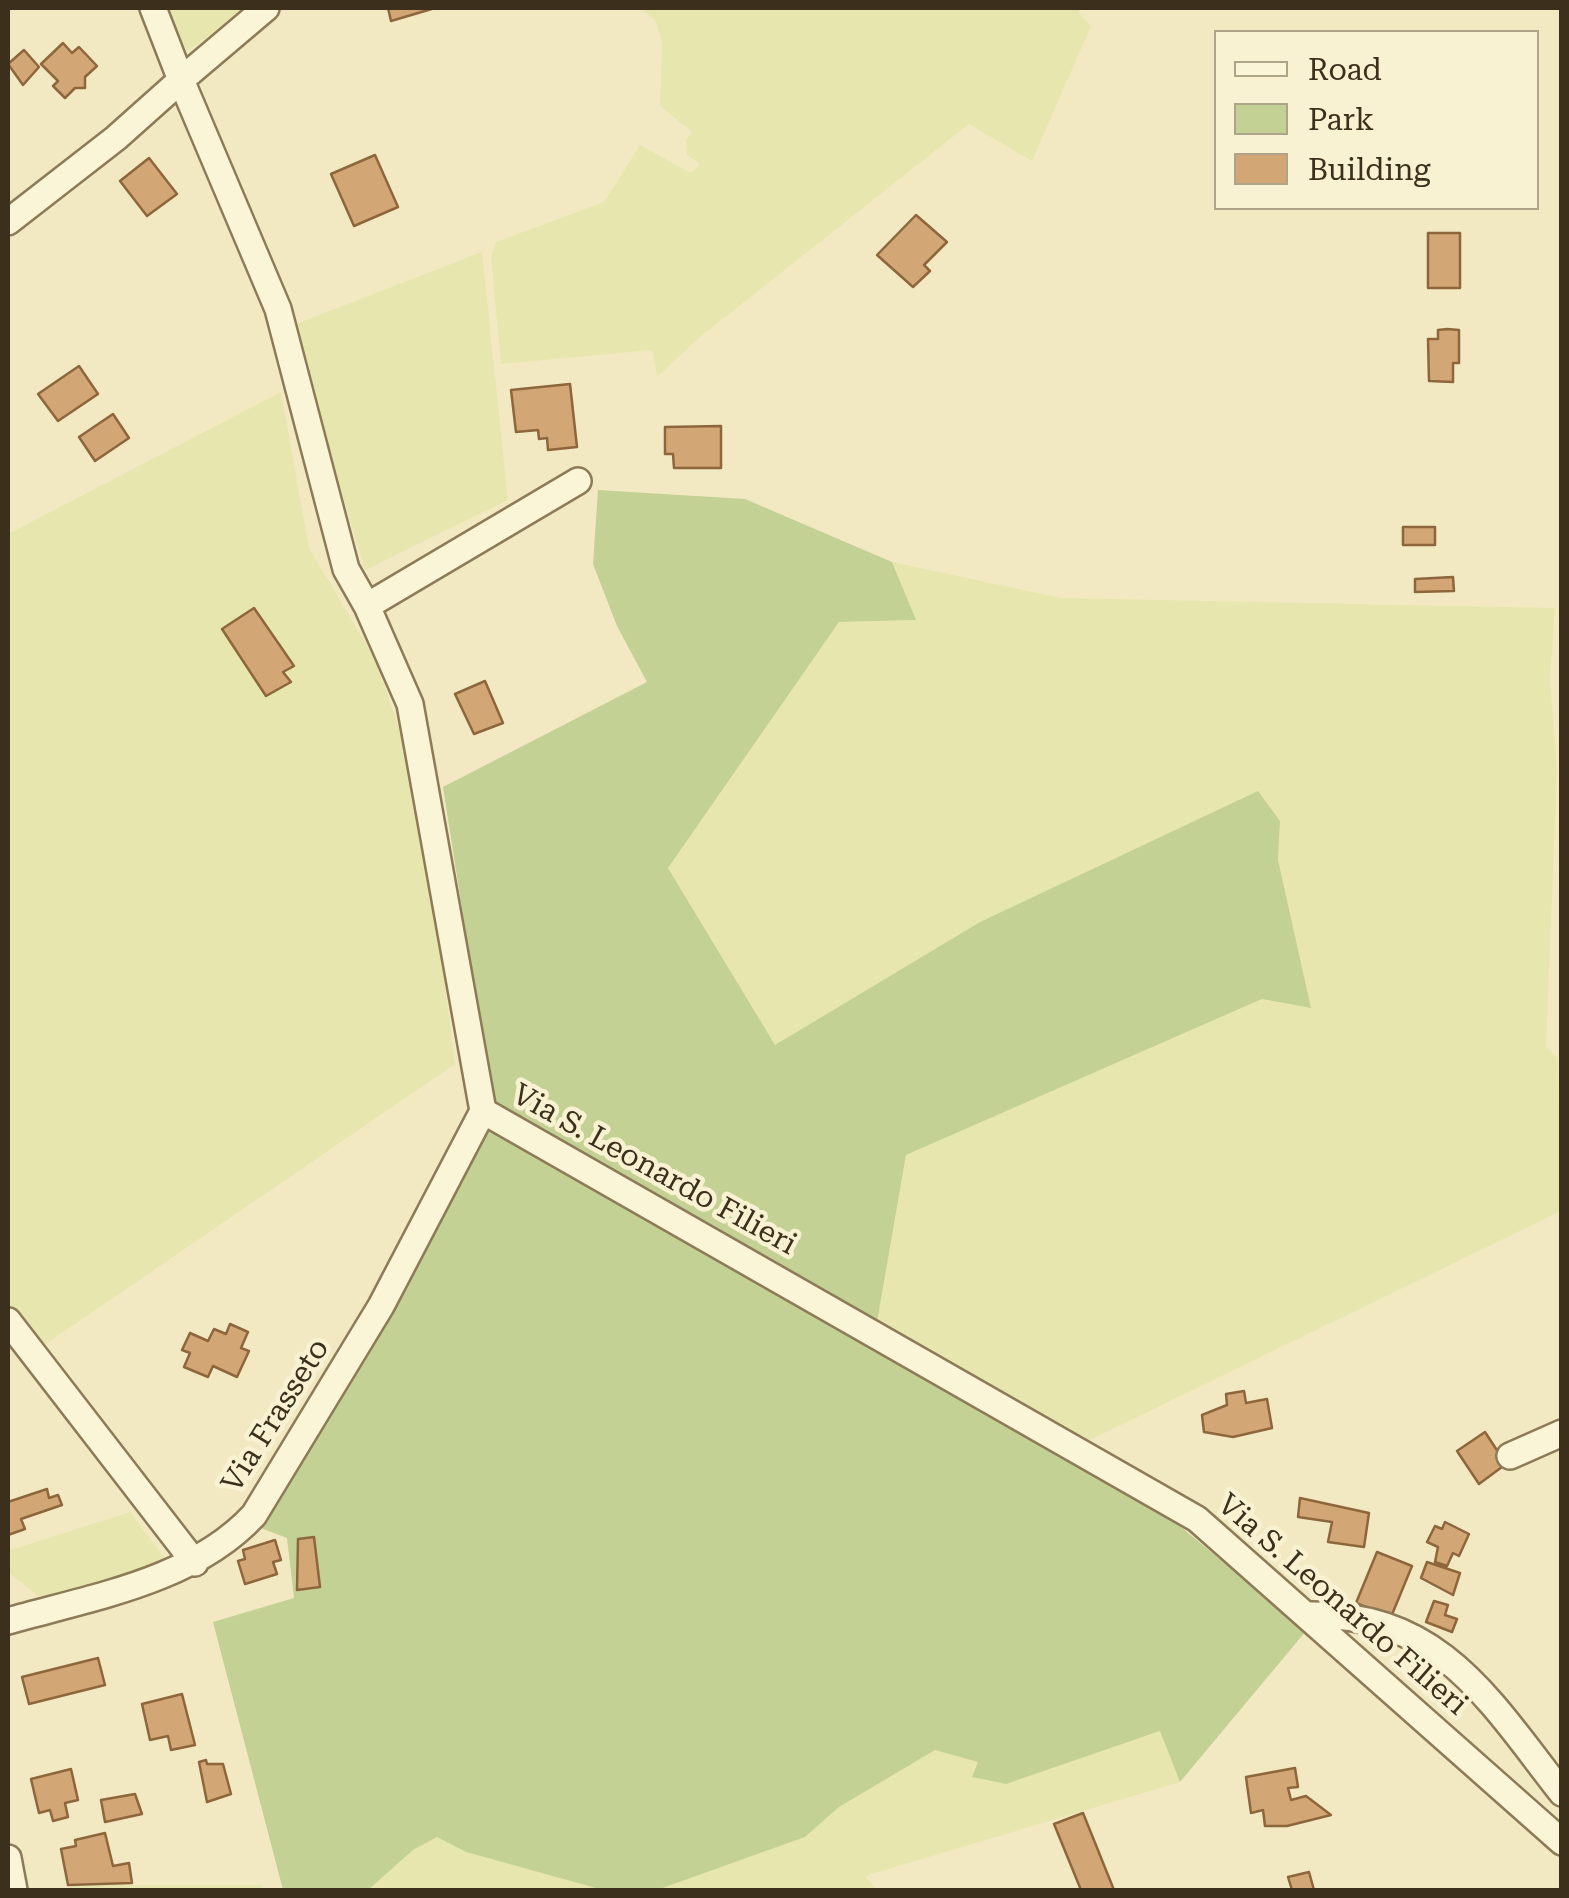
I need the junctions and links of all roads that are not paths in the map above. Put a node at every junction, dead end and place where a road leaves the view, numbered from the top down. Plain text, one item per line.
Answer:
1 (153, 8) edge
2 (266, 8) edge
3 (181, 80) junction
4 (8, 222) edge
5 (578, 481) dead end
6 (367, 606) junction
7 (483, 1111) junction
8 (8, 1321) edge
9 (1562, 1433) edge
10 (1510, 1456) dead end
11 (195, 1563) junction
12 (1309, 1615) junction
13 (8, 1622) edge
14 (1562, 1792) edge
15 (1562, 1842) edge
16 (8, 1858) edge
17 (14, 1890) edge

1 - 3 street, Via S. Leonardo Filieri
2 - 3 street
3 - 4 street
3 - 6 street, Via S. Leonardo Filieri
5 - 6 street
6 - 7 street, Via S. Leonardo Filieri
7 - 11 street, Via Frasseto
7 - 12 street, Via S. Leonardo Filieri
8 - 11 street
9 - 10 street
11 - 13 street, Via Frasseto
12 - 14 street
12 - 15 street, Via S. Leonardo Filieri
16 - 17 street

